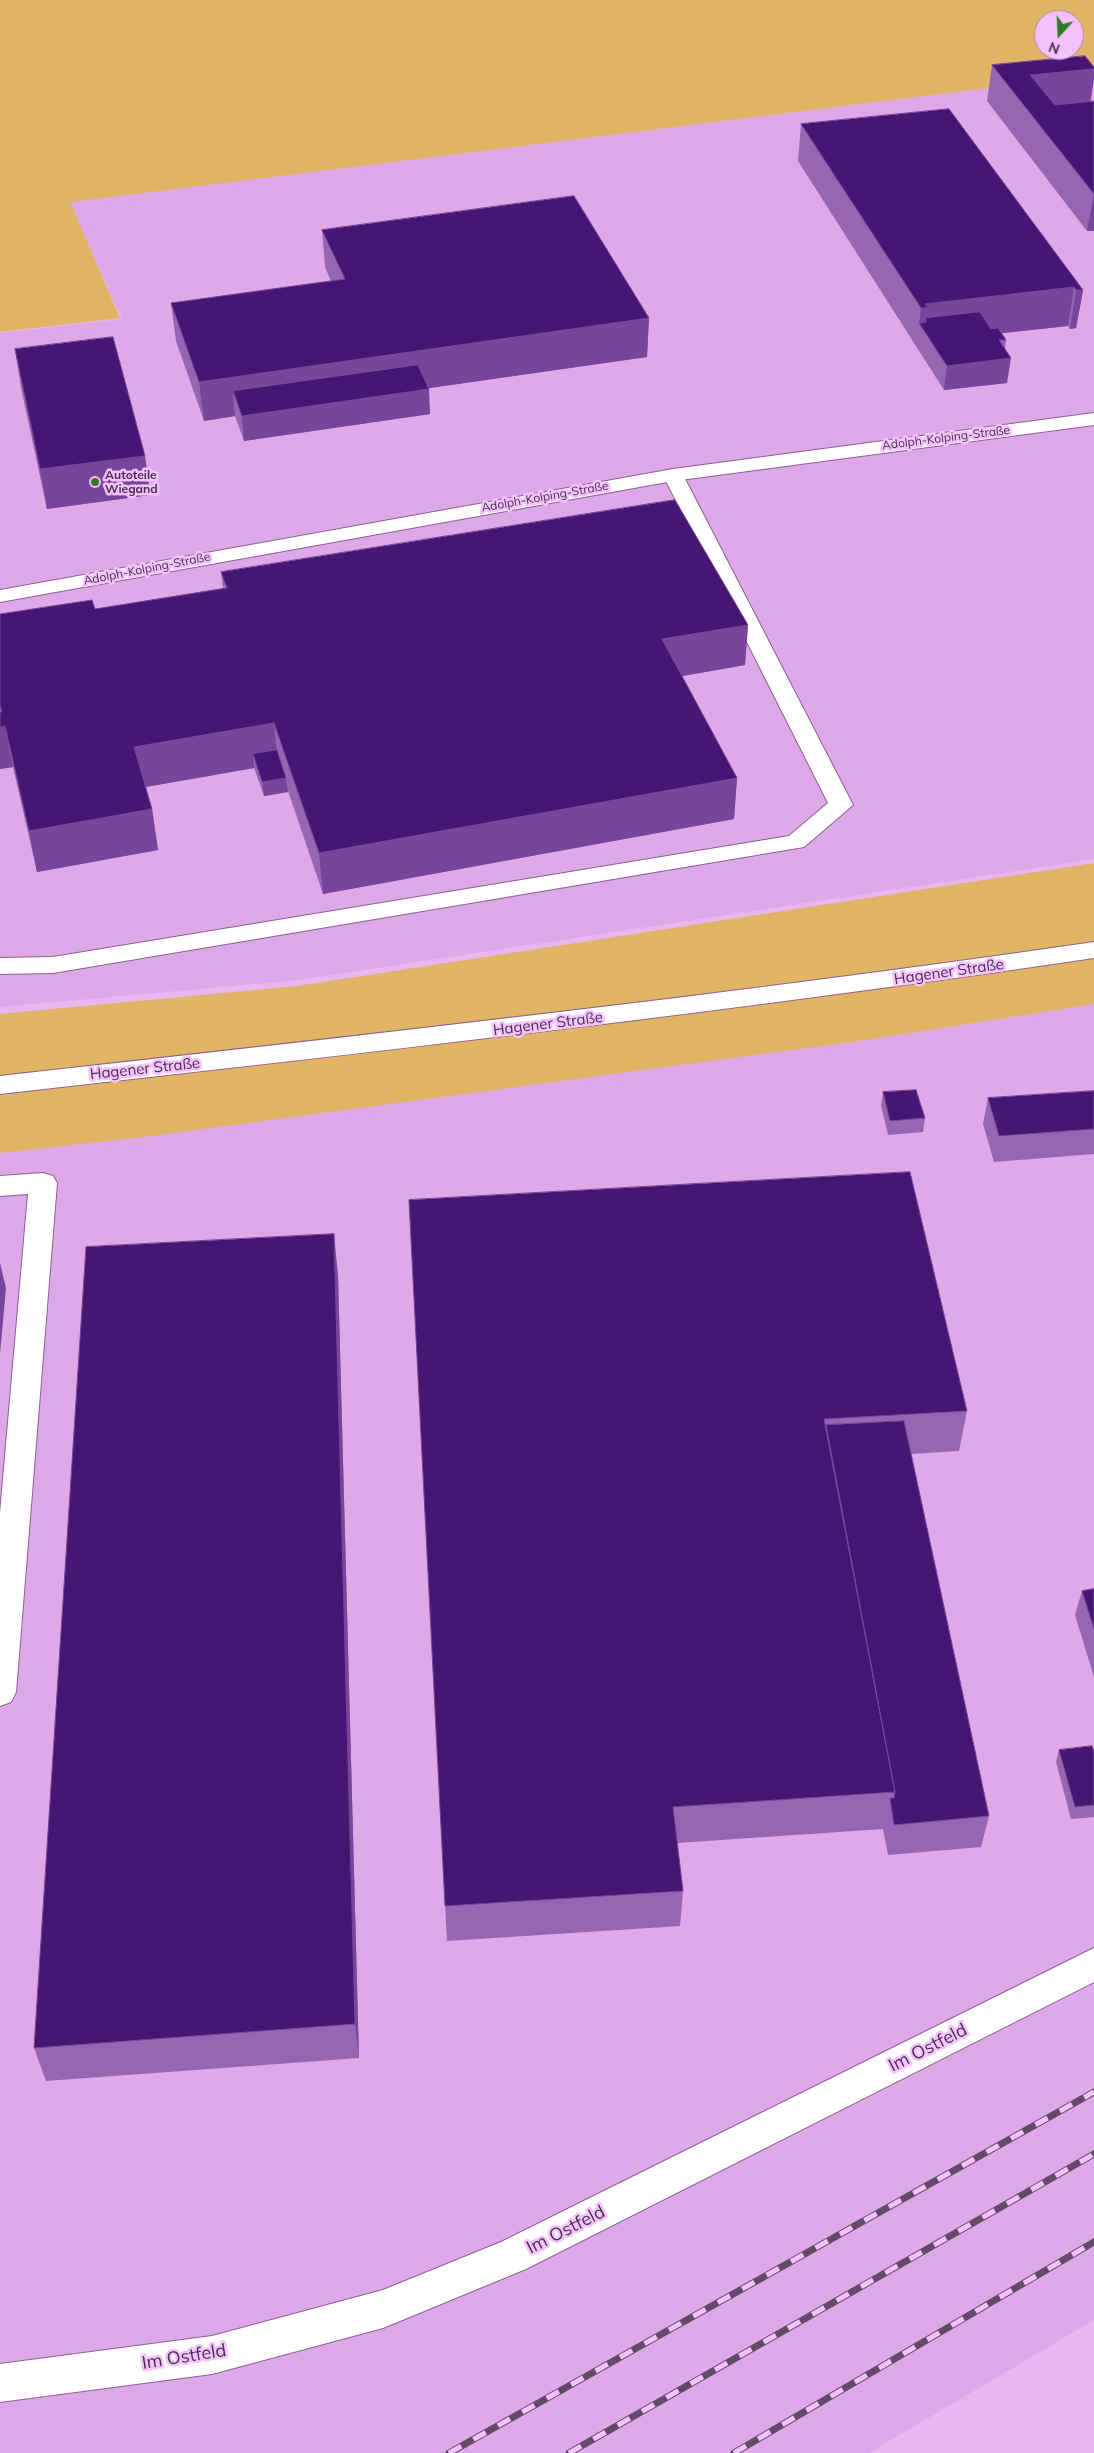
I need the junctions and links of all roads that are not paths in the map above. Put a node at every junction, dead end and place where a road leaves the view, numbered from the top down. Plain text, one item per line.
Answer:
1 (1094, 419) edge
2 (673, 475) junction
3 (0, 596) edge
4 (1094, 950) edge
5 (0, 966) edge
6 (0, 1085) edge
7 (0, 1186) edge
8 (0, 1692) edge
9 (1094, 1964) edge
10 (0, 2382) edge

1 - 2 street, Adolph-Kolping-Straße
2 - 3 street, Adolph-Kolping-Straße
2 - 5 street
4 - 6 street, Hagener Straße
7 - 8 street
9 - 10 street, Im Ostfeld

